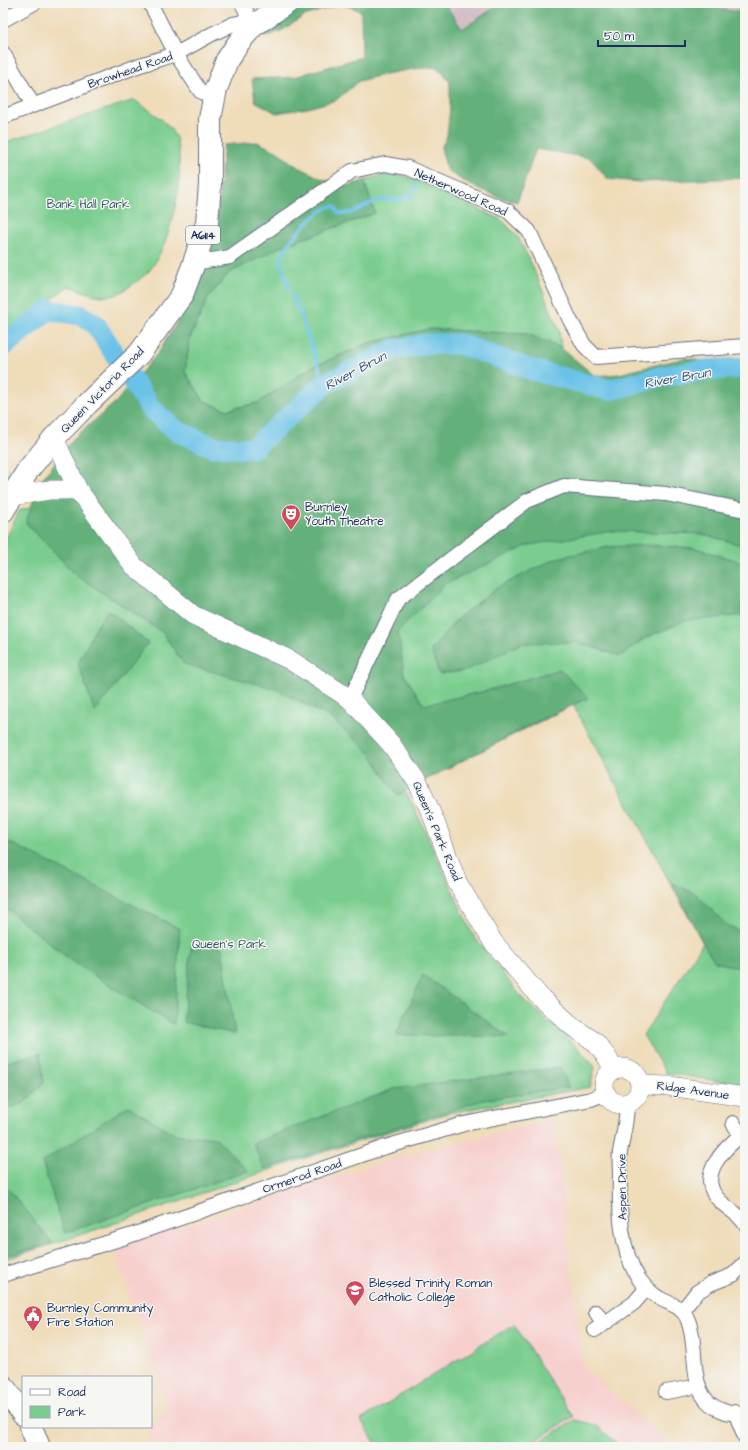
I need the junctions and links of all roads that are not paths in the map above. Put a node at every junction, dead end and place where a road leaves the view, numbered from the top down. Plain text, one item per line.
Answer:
1 (34, 3) edge
2 (150, 3) edge
3 (242, 3) edge
4 (287, 3) edge
5 (3, 20) edge
6 (249, 23) junction
7 (3, 53) edge
8 (176, 54) junction
9 (214, 94) junction
10 (33, 105) junction
11 (3, 117) edge
12 (194, 263) junction
13 (745, 346) edge
14 (54, 438) junction
15 (78, 490) junction
16 (8, 504) edge
17 (745, 510) edge
18 (350, 700) junction
19 (614, 1070) junction
20 (641, 1085) junction
21 (606, 1093) junction
22 (745, 1097) edge
23 (627, 1104) junction
24 (740, 1130) edge
25 (745, 1224) edge
26 (745, 1263) edge
27 (3, 1275) edge
28 (646, 1289) junction
29 (682, 1311) junction
30 (596, 1312) dead end
31 (3, 1386) edge
32 (699, 1386) junction
33 (666, 1392) dead end
34 (740, 1410) edge
35 (22, 1413) edge
36 (31, 1428) edge
37 (745, 1437) edge
38 (39, 1447) edge

1 - 5 street
2 - 8 street
3 - 6 street
4 - 6 highway, A6114
6 - 8 street, Browhead Road
6 - 9 highway, A6114
7 - 10 street
8 - 9 street
8 - 10 street, Browhead Road
9 - 12 highway, Queen Victoria Road / A6114
10 - 11 street, Browhead Road
12 - 13 street, Netherwood Road
12 - 14 highway, Queen Victoria Road / A6114
14 - 15 street, Queen's Park Road
14 - 16 highway, Queen Victoria Road / A6114
15 - 16 street
15 - 18 street, Queen's Park Road
17 - 18 street
18 - 19 street, Queen's Park Road
19 - 20 street
19 - 21 street
20 - 22 street, Ridge Avenue
20 - 23 street
21 - 23 street
21 - 27 street, Ormerod Road
23 - 28 street, Aspen Drive
24 - 25 street
26 - 29 street
28 - 29 street, Aspen Drive
28 - 30 street
29 - 32 street
31 - 35 highway
32 - 33 street
32 - 34 street
34 - 37 street
36 - 38 highway

